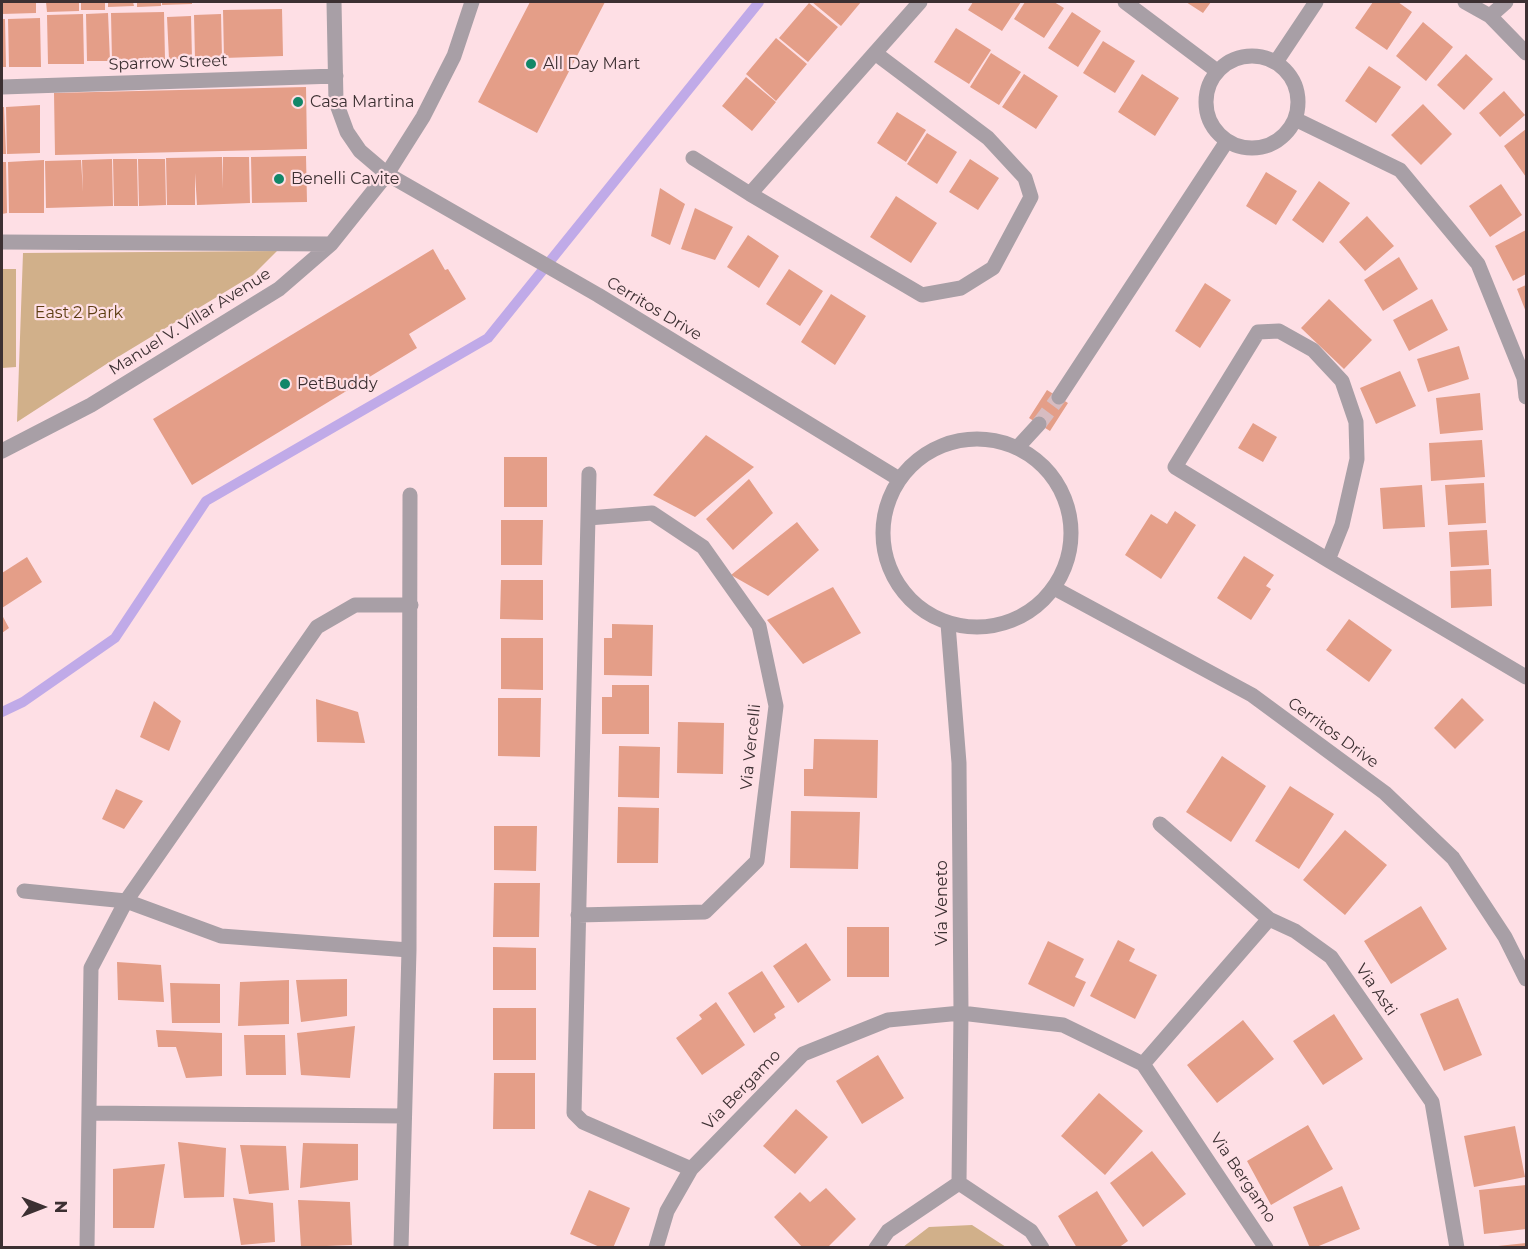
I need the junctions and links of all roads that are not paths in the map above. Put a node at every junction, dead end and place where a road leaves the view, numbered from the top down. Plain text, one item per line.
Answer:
1 (334, 2) edge
2 (472, 2) edge
3 (920, 2) edge
4 (1125, 2) edge
5 (1316, 2) edge
6 (1465, 2) edge
7 (1506, 2) edge
8 (1490, 16) junction
9 (875, 53) junction
10 (1527, 53) edge
11 (1276, 62) junction
12 (1217, 71) junction
13 (336, 75) junction
14 (2, 87) edge
15 (1295, 119) junction
16 (1227, 141) junction
17 (693, 158) dead end
18 (387, 174) junction
19 (750, 194) junction
20 (2, 242) edge
21 (331, 244) junction
22 (1059, 397) tunnel mouth
23 (1527, 397) edge
24 (1039, 424) tunnel mouth
25 (1017, 448) junction
26 (2, 451) edge
27 (589, 474) dead end
28 (899, 479) junction
29 (410, 495) dead end
30 (588, 518) junction
31 (1328, 560) junction
32 (1054, 588) junction
33 (411, 605) junction
34 (948, 624) junction
35 (1527, 677) edge
36 (1160, 824) dead end
37 (24, 891) dead end
38 (126, 901) junction
39 (578, 915) junction
40 (1269, 919) junction
41 (409, 950) junction
42 (1527, 979) edge
43 (961, 1012) junction
44 (1143, 1064) junction
45 (89, 1113) junction
46 (404, 1116) junction
47 (690, 1169) junction
48 (959, 1183) junction
49 (87, 1248) edge
50 (400, 1248) edge
51 (656, 1248) edge
52 (876, 1248) edge
53 (1042, 1248) edge
54 (1266, 1248) edge
55 (1457, 1248) edge

1 - 13 street, Cerritos Drive
2 - 18 street, Manuel V. Villar Avenue
3 - 9 street
4 - 12 street
5 - 11 street
6 - 8 street
7 - 8 street
8 - 10 street
9 - 19 street
9 - 19 street
11 - 12 street
11 - 15 street
12 - 16 street
13 - 14 street, Sparrow Street
13 - 18 street, Cerritos Drive
15 - 16 street
15 - 23 street
16 - 22 street
17 - 19 street
18 - 21 street, Manuel V. Villar Avenue
18 - 28 street, Cerritos Drive
20 - 21 street
21 - 26 street, Manuel V. Villar Avenue
24 - 25 street
25 - 28 street
25 - 32 street
27 - 30 street
28 - 34 street
29 - 33 street
30 - 39 street
30 - 39 street, Via Vercelli
31 - 31 street
31 - 35 street
32 - 34 street
32 - 42 street, Cerritos Drive
33 - 38 street
33 - 41 street
34 - 43 street, Via Veneto
36 - 40 street, Via Asti
37 - 38 street
38 - 41 street
38 - 45 street
39 - 47 street
40 - 44 street
40 - 55 street, Via Asti
41 - 46 street
43 - 44 street, Via Bergamo
43 - 47 street, Via Bergamo
43 - 48 street, Via Veneto
44 - 54 street, Via Bergamo
45 - 46 street
45 - 49 street
46 - 50 street
47 - 51 street, Via Bergamo
48 - 52 street
48 - 53 street

